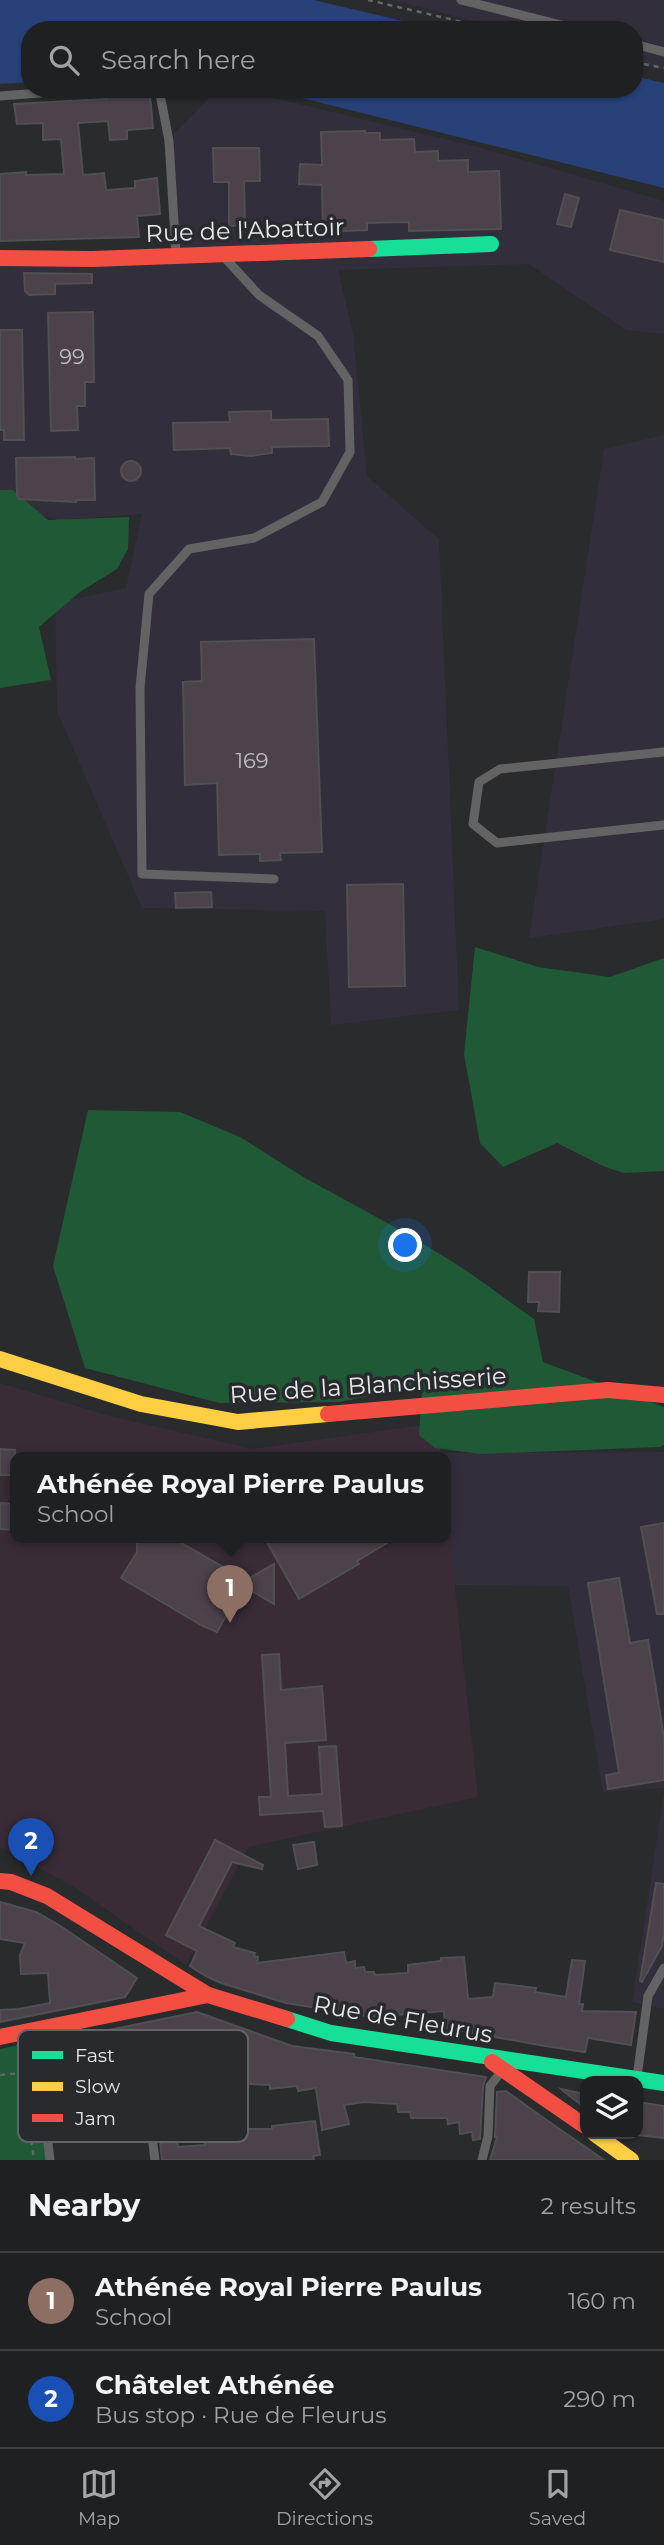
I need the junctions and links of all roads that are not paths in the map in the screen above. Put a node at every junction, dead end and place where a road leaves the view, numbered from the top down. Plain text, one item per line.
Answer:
1 (461, 0) edge
2 (545, 21) edge
3 (643, 46) edge
4 (664, 52) edge
5 (21, 94) edge
6 (0, 96) edge
7 (161, 98) edge
8 (491, 244) dead end
9 (222, 254) junction
10 (176, 256) junction
11 (0, 258) edge
12 (664, 752) edge
13 (664, 824) edge
14 (274, 879) dead end
15 (0, 1359) edge
16 (664, 1395) edge
17 (0, 1881) edge
18 (664, 1968) edge
19 (208, 1995) junction
20 (34, 2030) edge
21 (18, 2033) edge
22 (0, 2037) edge
23 (486, 2058) junction
24 (504, 2069) junction
25 (615, 2076) edge
26 (636, 2076) edge
27 (643, 2080) edge
28 (664, 2083) edge
29 (580, 2122) edge
30 (602, 2139) edge
31 (48, 2142) edge
32 (153, 2142) edge
33 (50, 2160) edge
34 (155, 2160) edge
35 (482, 2160) edge
36 (631, 2160) edge

1 - 2 lane
3 - 4 lane
5 - 6 lane
7 - 10 lane
8 - 9 street, Rue de l'Abattoir
9 - 10 street, Rue de l'Abattoir
9 - 14 lane
10 - 11 street, Rue de l'Abattoir
12 - 13 lane
15 - 16 street, Rue de la Blanchisserie
17 - 19 street, Rue de Fleurus
18 - 26 lane
19 - 20 street
19 - 23 street, Rue de Fleurus
21 - 22 street
23 - 24 street
23 - 25 street, Rue de Fleurus
24 - 29 street
24 - 35 lane
27 - 28 street, Rue de Fleurus
30 - 36 street
31 - 33 lane
32 - 34 lane

